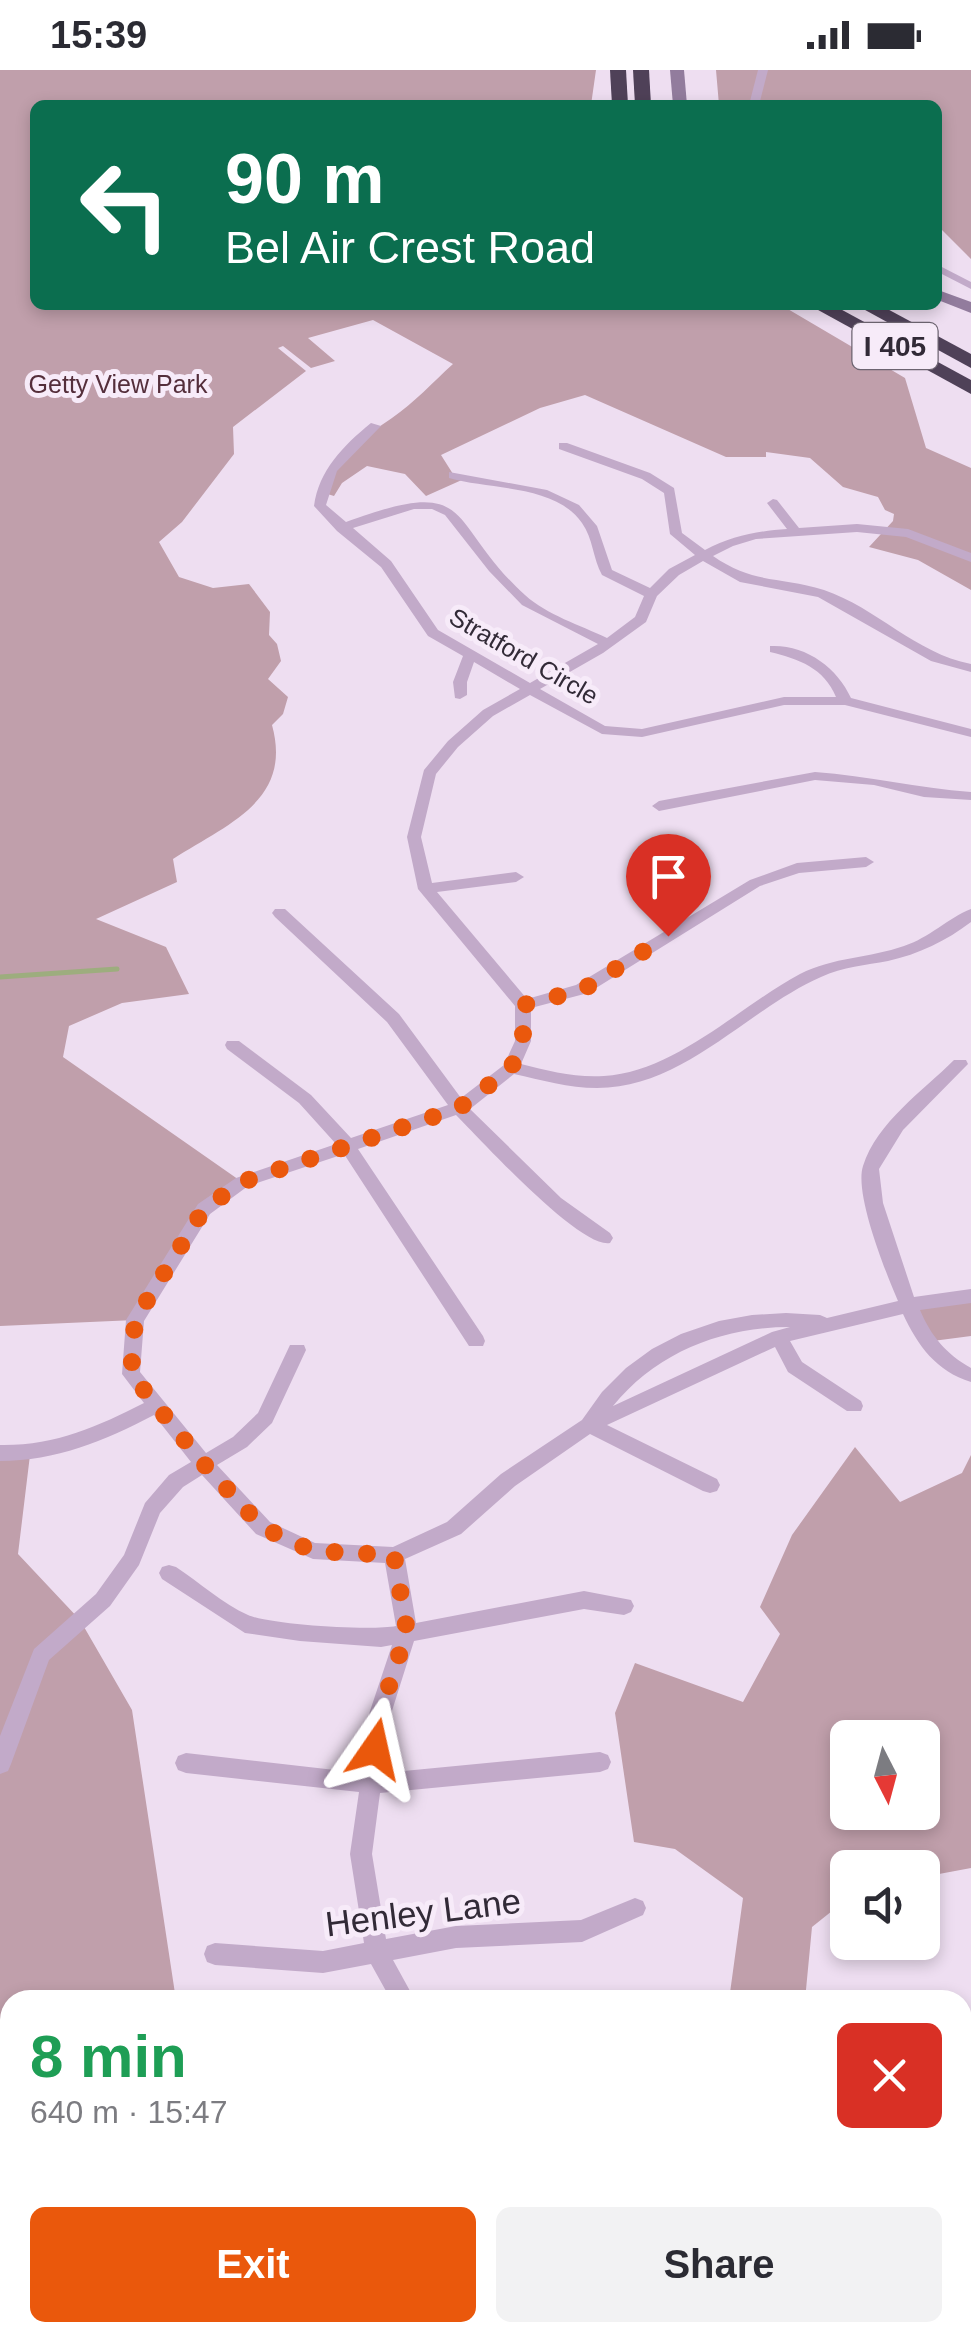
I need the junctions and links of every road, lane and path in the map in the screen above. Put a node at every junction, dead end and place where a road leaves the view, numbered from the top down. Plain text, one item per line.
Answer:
1 (618, 70) edge
2 (632, 70) edge
3 (641, 70) edge
4 (650, 70) edge
5 (677, 70) edge
6 (763, 70) edge
7 (620, 100) edge
8 (634, 100) edge
9 (643, 100) edge
10 (652, 100) edge
11 (680, 100) edge
12 (755, 100) edge
13 (942, 270) edge
14 (971, 286) edge
15 (942, 297) edge
16 (971, 308) edge
17 (828, 310) edge
18 (849, 310) edge
19 (863, 310) edge
20 (875, 310) edge
21 (971, 365) edge
22 (971, 376) edge
23 (971, 388) edge
24 (375, 426) dead end
25 (562, 446) dead end
26 (453, 474) dead end
27 (773, 503) dead end
28 (342, 528) junction
29 (795, 531) junction
30 (704, 556) junction
31 (971, 558) edge
32 (651, 594) junction
33 (607, 643) junction
34 (776, 649) dead end
35 (470, 655) junction
36 (971, 668) edge
37 (530, 690) junction
38 (460, 694) dead end
39 (845, 701) junction
40 (971, 733) edge
41 (971, 796) edge
42 (658, 806) dead end
43 (866, 862) dead end
44 (516, 878) dead end
45 (426, 889) junction
46 (280, 912) dead end
47 (971, 914) edge
48 (523, 1005) junction
49 (233, 1044) dead end
50 (960, 1064) dead end
51 (511, 1068) junction
52 (459, 1108) junction
53 (346, 1144) junction
54 (604, 1238) dead end
55 (971, 1296) edge
56 (910, 1305) junction
57 (834, 1324) junction
58 (779, 1337) junction
59 (476, 1341) dead end
60 (298, 1350) dead end
61 (971, 1375) edge
62 (155, 1406) junction
63 (854, 1406) dead end
64 (589, 1425) junction
65 (0, 1452) edge
66 (203, 1463) junction
67 (710, 1485) dead end
68 (394, 1555) junction
69 (169, 1574) dead end
70 (624, 1606) dead end
71 (407, 1631) junction
72 (600, 1762) dead end
73 (186, 1763) dead end
74 (0, 1764) edge
75 (370, 1784) junction
76 (636, 1908) dead end
77 (214, 1954) dead end
78 (377, 1954) junction
79 (397, 1990) edge

1 - 7 highway
2 - 8 highway
3 - 9 highway
4 - 10 highway
5 - 11 main road
6 - 12 street
13 - 14 street
15 - 16 main road
17 - 23 highway, I 405
18 - 22 highway
19 - 21 highway
20 - 21 highway, I 405
24 - 28 street, Stratford Circle
25 - 30 street
26 - 32 street
27 - 29 street
28 - 33 street
28 - 35 street, Stratford Circle
29 - 30 street
29 - 31 street
30 - 32 street
30 - 36 street
32 - 33 street
33 - 37 street
34 - 39 street
35 - 37 street, Stratford Circle
35 - 38 street
37 - 39 street, Stratford Circle
37 - 45 street
39 - 40 street, Stratford Circle
41 - 42 street
43 - 48 street
44 - 45 street
45 - 48 street
46 - 52 street
47 - 51 street
48 - 51 street
49 - 53 street
50 - 56 street
51 - 52 street
52 - 53 street
52 - 54 street
53 - 59 street
53 - 62 street
55 - 56 street
56 - 57 street
56 - 61 street
57 - 58 street
57 - 64 street
58 - 63 street
58 - 64 street
60 - 66 street
62 - 65 street
62 - 66 street
64 - 67 street
64 - 68 street
66 - 68 street
66 - 74 street
68 - 71 street
69 - 71 street
70 - 71 street
71 - 75 street
72 - 75 street
73 - 75 street
75 - 78 street
76 - 78 street, Henley Lane
77 - 78 street, Henley Lane
78 - 79 street

